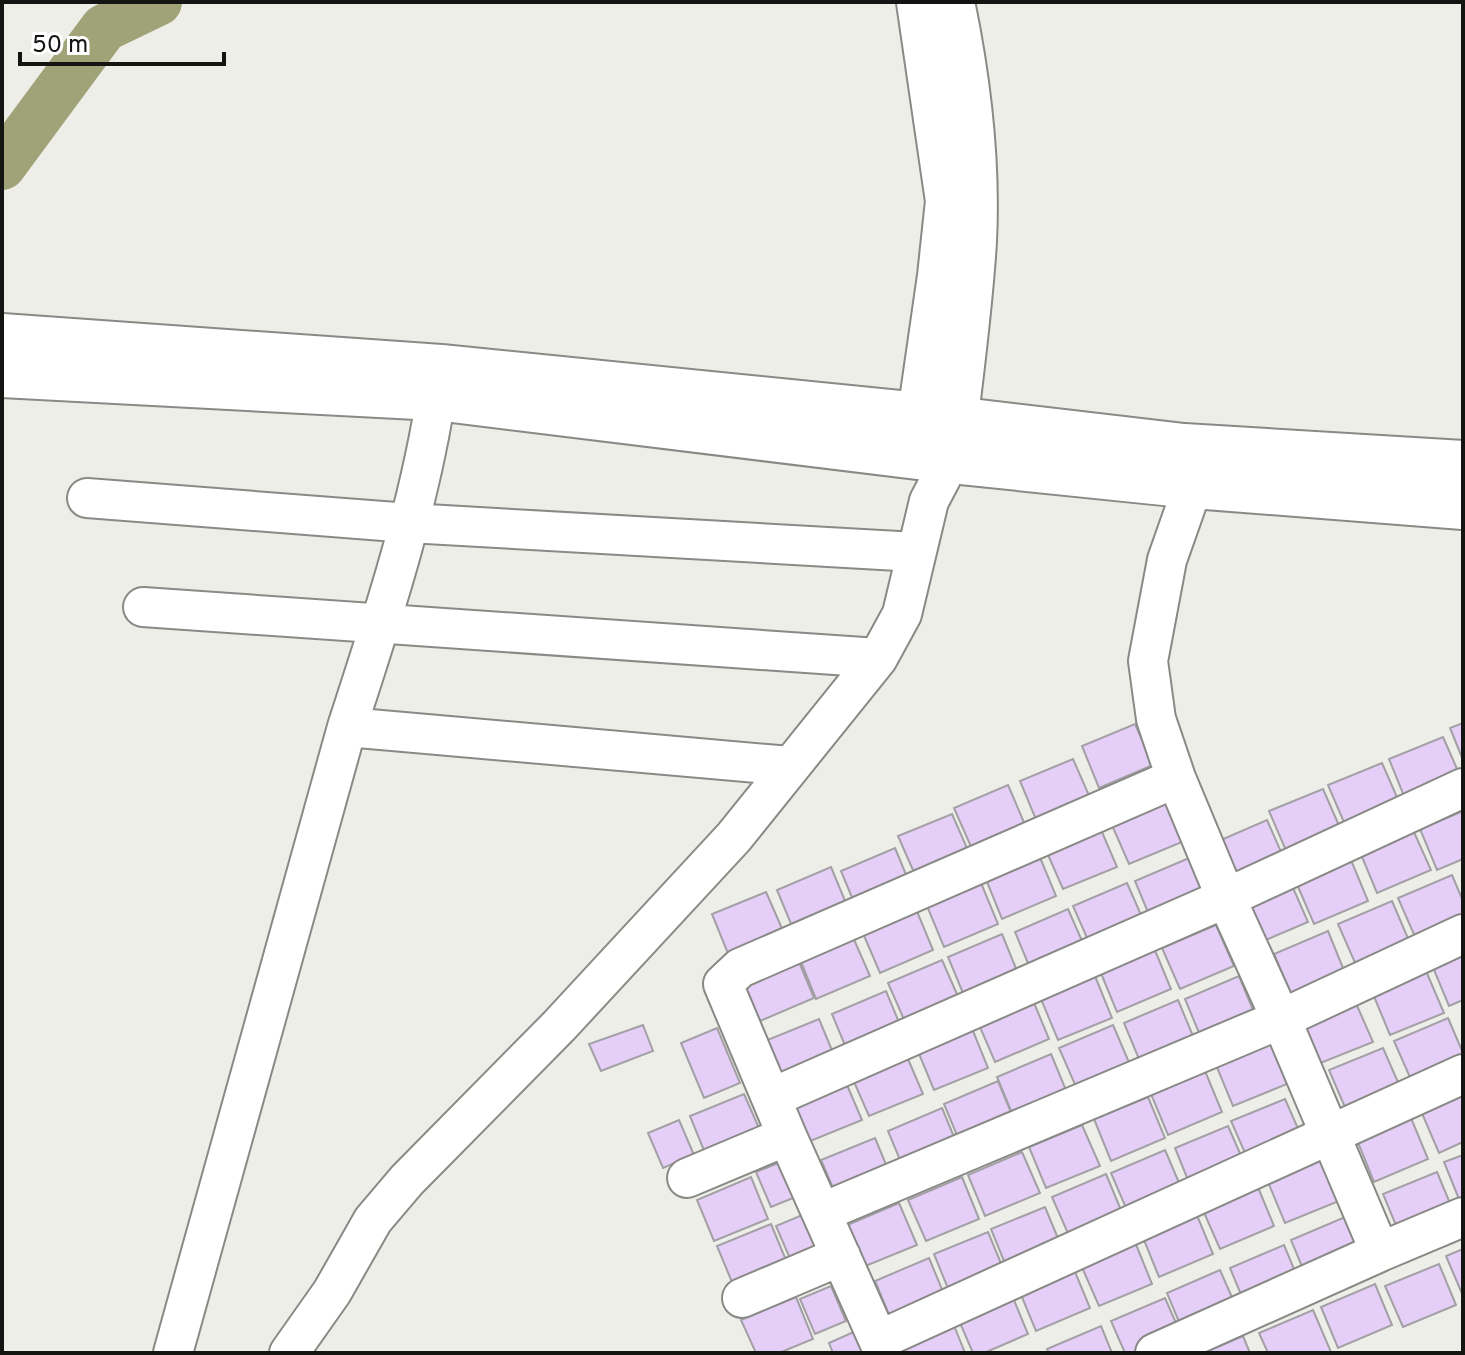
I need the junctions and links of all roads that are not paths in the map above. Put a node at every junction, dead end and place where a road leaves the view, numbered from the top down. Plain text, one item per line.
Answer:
1 (919, 2) edge
2 (952, 2) edge
3 (2, 336) edge
4 (2, 375) edge
5 (439, 382) junction
6 (935, 438) junction
7 (1463, 463) edge
8 (1193, 486) junction
9 (87, 498) dead end
10 (1463, 507) edge
11 (409, 523) junction
12 (916, 552) junction
13 (143, 607) dead end
14 (380, 625) junction
15 (878, 658) junction
16 (347, 727) junction
17 (790, 766) junction
18 (1176, 778) junction
19 (1463, 788) edge
20 (1226, 898) junction
21 (1463, 934) edge
22 (1281, 1019) junction
23 (1463, 1074) edge
24 (771, 1098) junction
25 (1330, 1134) junction
26 (787, 1136) junction
27 (687, 1178) dead end
28 (823, 1212) junction
29 (1463, 1217) edge
30 (1380, 1252) junction
31 (841, 1256) junction
32 (742, 1298) dead end
33 (882, 1346) edge
34 (173, 1353) edge
35 (289, 1353) edge
36 (1155, 1353) edge

1 - 6 main road
2 - 6 main road
3 - 5 main road
4 - 5 main road
5 - 6 main road
5 - 11 street
6 - 7 main road
6 - 8 main road
6 - 12 street
8 - 10 main road
8 - 18 street
9 - 11 street
11 - 12 street
11 - 14 street
12 - 15 street
13 - 14 street
14 - 15 street
14 - 16 street
15 - 17 street
16 - 17 street
16 - 34 street
17 - 35 street
18 - 20 street
18 - 24 street
19 - 20 street
20 - 22 street
20 - 24 street
21 - 22 street
22 - 25 street
22 - 28 street
23 - 25 street
24 - 26 street
25 - 30 street
25 - 33 street
26 - 27 street
26 - 28 street
28 - 31 street
29 - 30 street
30 - 36 street
31 - 32 street
31 - 33 street

